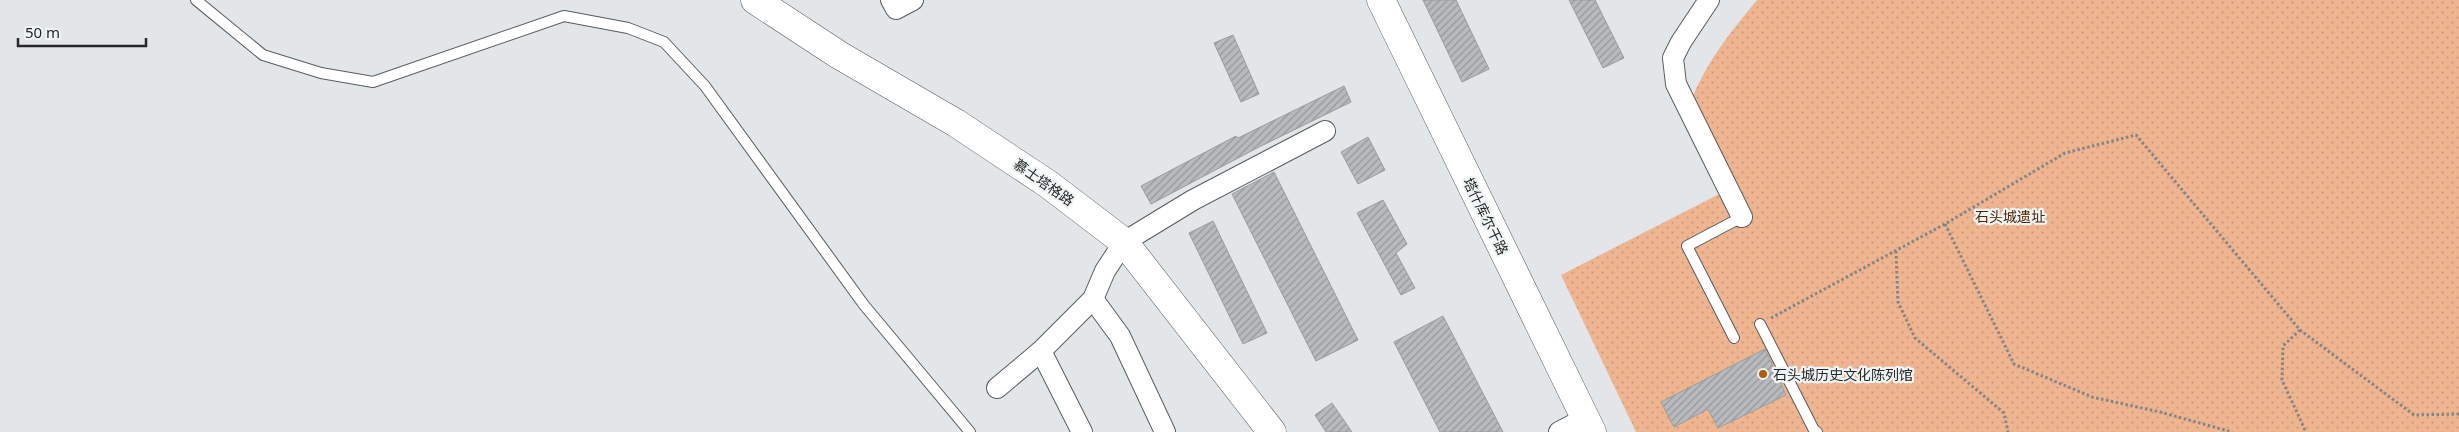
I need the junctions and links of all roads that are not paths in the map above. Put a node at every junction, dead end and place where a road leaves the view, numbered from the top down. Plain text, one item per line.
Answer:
1 (196, 0) edge
2 (756, 0) edge
3 (891, 0) edge
4 (913, 0) edge
5 (1381, 0) edge
6 (1709, 0) edge
7 (1325, 131) dead end
8 (1742, 217) joint
9 (1124, 242) junction
10 (1093, 299) junction
11 (1760, 324) road end
12 (1734, 338) dead end
13 (1041, 351) junction
14 (997, 388) dead end
15 (1589, 425) edge
16 (970, 432) edge
17 (1082, 432) edge
18 (1165, 432) edge
19 (1272, 432) edge
20 (1559, 432) edge
21 (1817, 432) edge

1 - 16 lane
2 - 9 street, 慕士塔格路
3 - 4 street
5 - 15 street, 塔什库尔干路
6 - 8 street
7 - 9 street
8 - 12 lane
9 - 10 street
9 - 19 street, 慕士塔格路
10 - 13 street
10 - 18 street
11 - 21 lane
13 - 14 street
13 - 17 street
15 - 20 street

